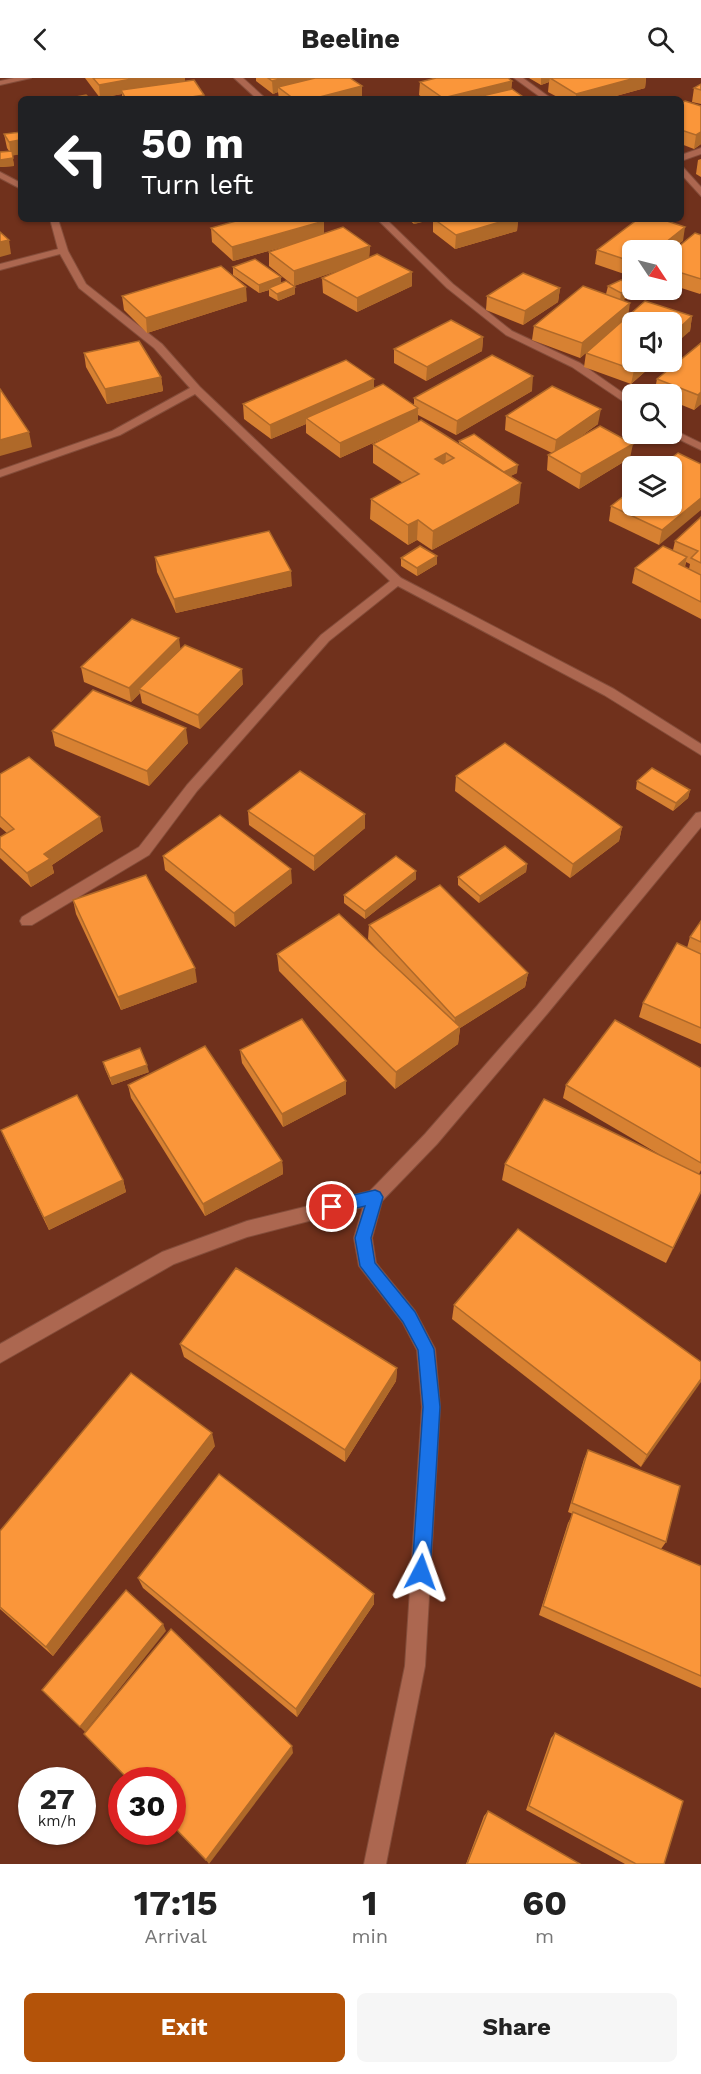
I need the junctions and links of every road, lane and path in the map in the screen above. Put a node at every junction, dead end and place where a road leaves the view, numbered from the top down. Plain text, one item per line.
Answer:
1 (27, 78) edge
2 (238, 78) edge
3 (518, 78) edge
4 (0, 83) edge
5 (259, 96) edge
6 (544, 96) edge
7 (701, 151) edge
8 (684, 157) edge
9 (684, 172) edge
10 (0, 175) edge
11 (18, 184) edge
12 (701, 193) edge
13 (55, 222) edge
14 (384, 222) edge
15 (63, 251) junction
16 (0, 267) edge
17 (196, 389) junction
18 (622, 397) edge
19 (682, 437) edge
20 (701, 447) edge
21 (0, 474) edge
22 (397, 581) junction
23 (701, 750) edge
24 (701, 817) edge
25 (27, 921) dead end
26 (375, 1197) junction
27 (0, 1354) edge
28 (375, 1864) edge

1 - 4 street
2 - 5 street
3 - 6 street
7 - 8 street
9 - 12 street
10 - 11 street
13 - 15 street
14 - 18 street
15 - 16 street
15 - 17 street
17 - 21 street
17 - 22 street
19 - 20 street
22 - 23 street
22 - 25 street
24 - 26 street
26 - 27 street
26 - 28 street

